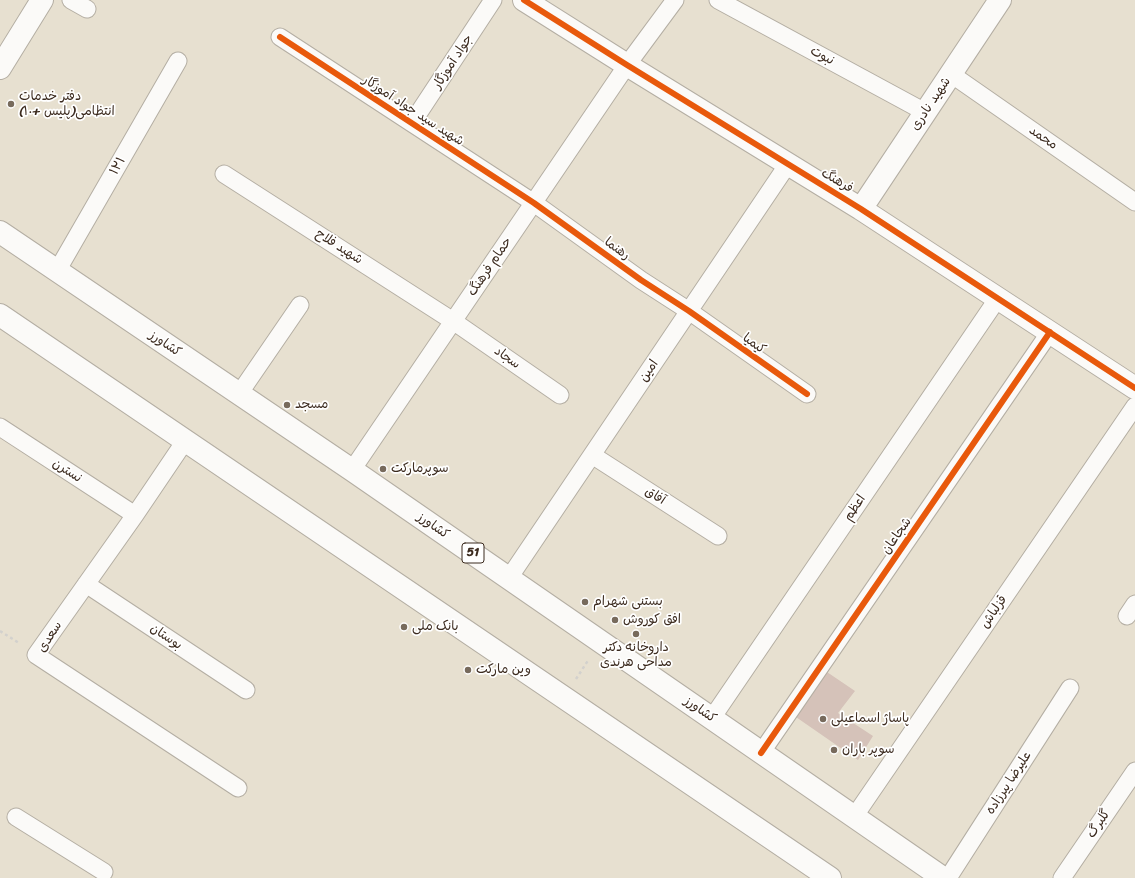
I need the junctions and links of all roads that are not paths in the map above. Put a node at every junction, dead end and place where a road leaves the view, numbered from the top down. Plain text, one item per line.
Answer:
1 (42, 0) edge
2 (71, 0) edge
3 (493, 0) edge
4 (524, 0) edge
5 (675, 0) edge
6 (718, 0) edge
7 (1000, 0) edge
8 (87, 9) dead end
9 (280, 37) dead end
10 (4, 54) edge
11 (178, 61) dead end
12 (627, 65) junction
13 (951, 74) junction
14 (925, 112) junction
15 (412, 123) junction
16 (788, 164) junction
17 (224, 174) dead end
18 (1135, 202) edge
19 (534, 203) junction
20 (861, 209) junction
21 (0, 232) edge
22 (57, 271) junction
23 (998, 298) junction
24 (300, 305) dead end
25 (689, 311) junction
26 (0, 315) edge
27 (453, 321) junction
28 (1050, 332) junction
29 (1135, 388) edge
30 (239, 394) junction
31 (807, 394) dead end
32 (560, 395) dead end
33 (1135, 406) edge
34 (0, 427) edge
35 (185, 441) junction
36 (592, 455) junction
37 (352, 470) junction
38 (135, 515) junction
39 (718, 536) dead end
40 (509, 578) junction
41 (86, 584) junction
42 (1070, 688) dead end
43 (246, 690) dead end
44 (712, 718) junction
45 (761, 753) junction
46 (1135, 771) edge
47 (238, 788) dead end
48 (16, 817) dead end
49 (854, 817) junction
50 (106, 876) edge
51 (822, 876) edge
52 (943, 878) edge
53 (948, 878) edge
54 (1062, 878) edge

1 - 10 main road
2 - 8 street
3 - 15 street, جواد آموزگار
4 - 12 main road, فرهنگ
5 - 12 street, حمام فرهنگ
6 - 14 street, نبوت
7 - 13 main road, شهید نادری
9 - 15 street, شهید سید جواد آموزگار
11 - 22 street, ۱۲۱
12 - 16 main road, فرهنگ
12 - 19 street, حمام فرهنگ
13 - 14 main road, شهید نادری
13 - 18 street, محمد
14 - 20 main road, شهید نادری
15 - 19 street, شهید سید جواد آموزگار
16 - 20 main road, فرهنگ
16 - 25 street, امین
17 - 27 street, شهید فلاح
19 - 25 street, رهنما
19 - 27 street, حمام فرهنگ
20 - 23 main road, فرهنگ
21 - 22 main road, کشاورز / 51
22 - 30 main road, کشاورز / 51
23 - 28 main road, فرهنگ
23 - 44 street, اعظم
24 - 30 street
25 - 31 street, کیمیا
25 - 36 street, امین
26 - 35 main road
27 - 32 street, سجاد
27 - 37 street, حمام فرهنگ
28 - 29 main road, فرهنگ
28 - 45 street, شجاعان
30 - 37 main road, کشاورز / 51
33 - 49 street, قزلباش
34 - 38 street, نسترن
35 - 38 street, سعدی
35 - 51 main road
36 - 39 street, آفاق
36 - 40 street, امین
37 - 40 main road, کشاورز / 51
38 - 41 street, سعدی
40 - 44 main road, کشاورز / 51
41 - 43 street, بوستان
41 - 47 street, سعدی
42 - 53 street, علیرضا پیرزاده
44 - 45 main road, کشاورز / 51
45 - 49 main road, کشاورز / 51
46 - 54 street, گلبرگ
48 - 50 street
49 - 52 main road, کشاورز / 51

